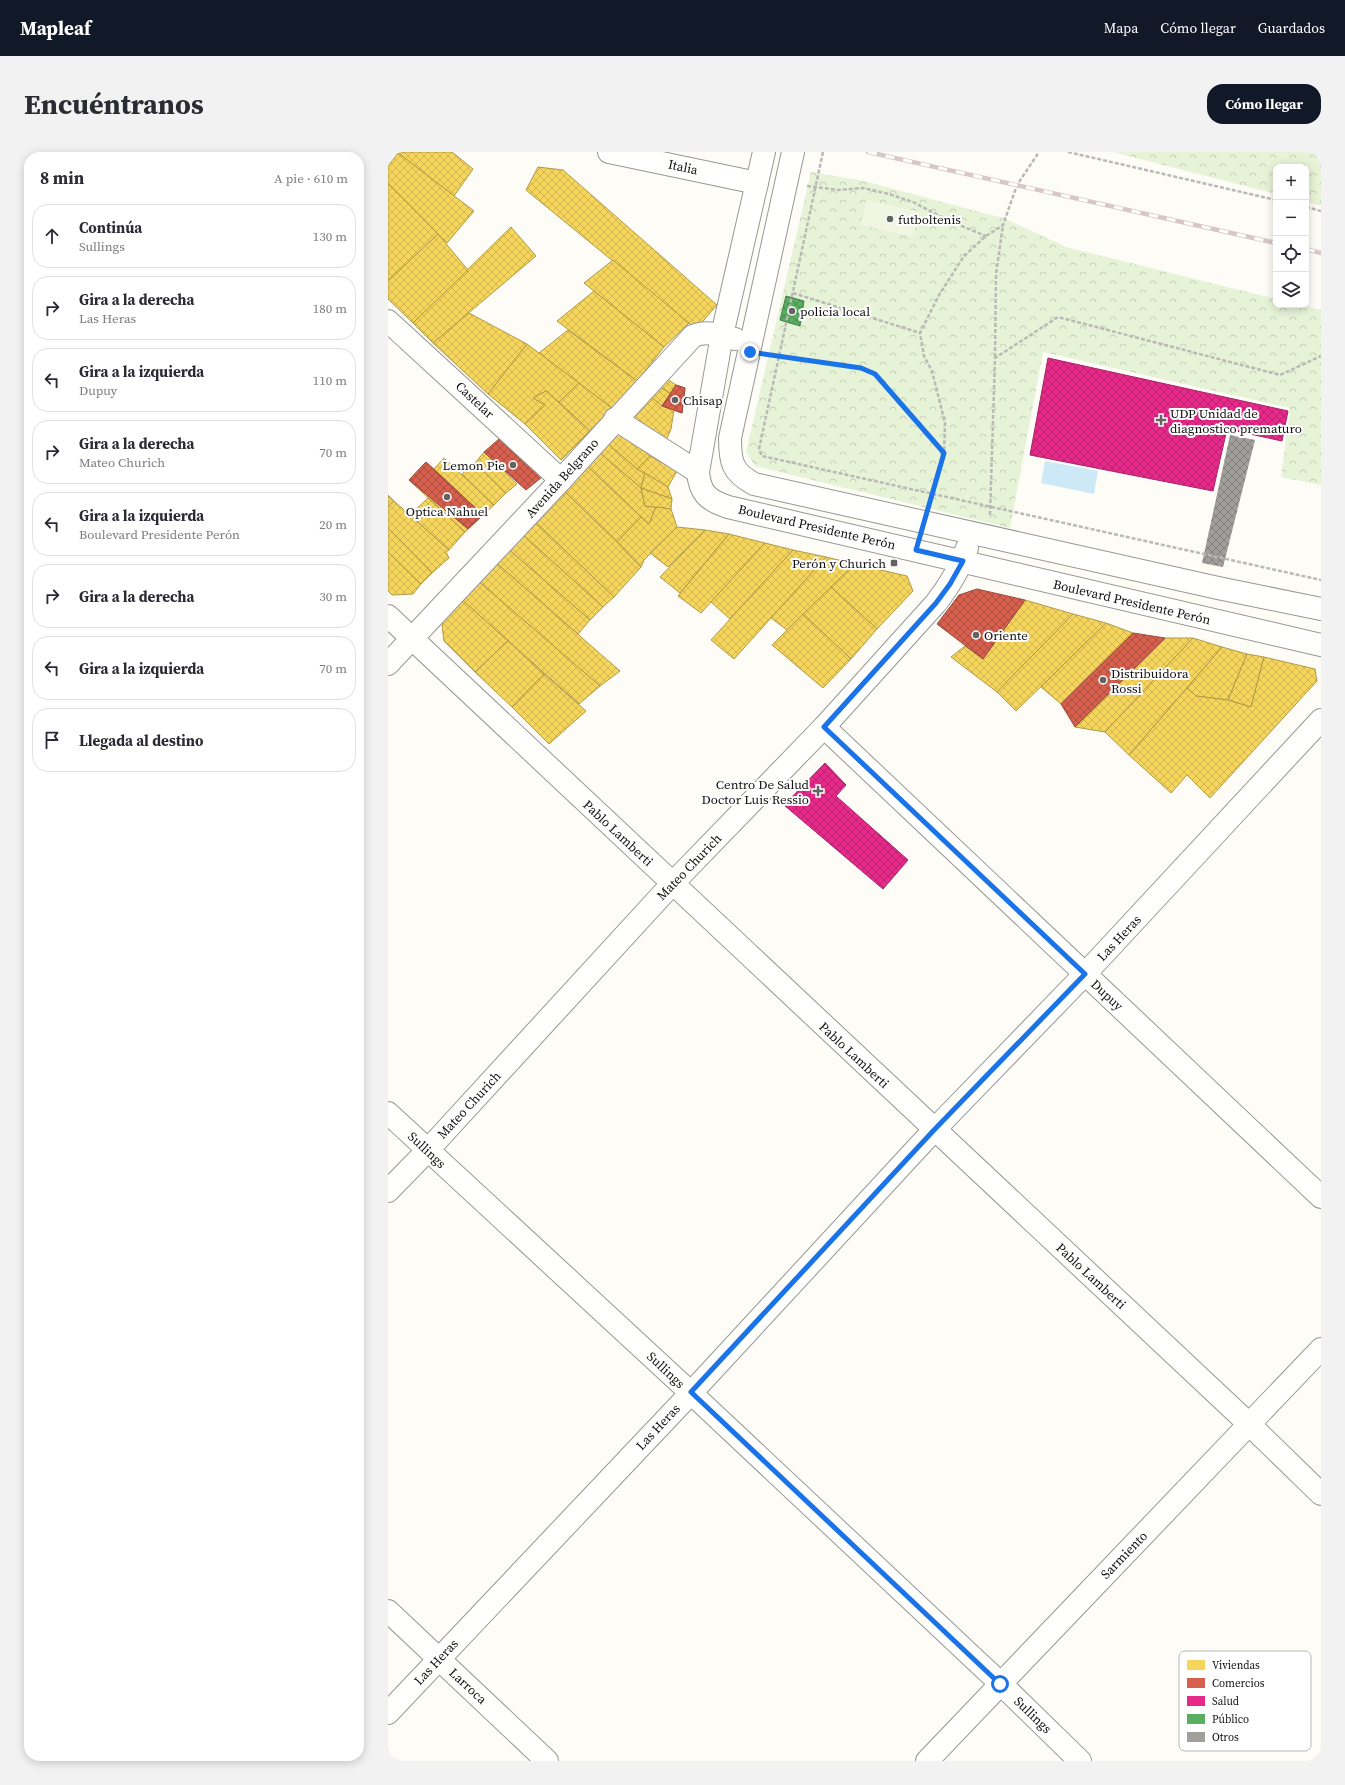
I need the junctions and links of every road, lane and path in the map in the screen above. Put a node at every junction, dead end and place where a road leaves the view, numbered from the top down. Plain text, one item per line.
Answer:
1 (609, 152) edge
2 (764, 152) edge
3 (793, 152) edge
4 (824, 152) edge
5 (1039, 152) edge
6 (1068, 152) edge
7 (757, 183) junction
8 (787, 183) junction
9 (816, 187) junction
10 (1273, 199) edge
11 (1309, 208) edge
12 (1321, 211) edge
13 (1003, 225) junction
14 (986, 236) junction
15 (793, 293) junction
16 (388, 321) edge
17 (920, 332) junction
18 (722, 335) junction
19 (751, 347) junction
20 (779, 356) junction
21 (1321, 356) edge
22 (995, 358) junction
23 (615, 419) junction
24 (944, 453) junction
25 (698, 472) junction
26 (561, 480) junction
27 (932, 493) junction
28 (991, 506) junction
29 (924, 522) junction
30 (980, 534) junction
31 (963, 561) junction
32 (1321, 580) edge
33 (1321, 609) edge
34 (388, 616) edge
35 (413, 638) junction
36 (1321, 645) edge
37 (388, 664) edge
38 (1321, 720) edge
39 (824, 727) junction
40 (672, 884) junction
41 (1085, 974) junction
42 (388, 1113) edge
43 (934, 1130) junction
44 (427, 1151) junction
45 (388, 1191) edge
46 (1321, 1197) edge
47 (1321, 1349) edge
48 (691, 1392) junction
49 (1250, 1425) junction
50 (1321, 1494) edge
51 (388, 1611) edge
52 (439, 1659) junction
53 (1000, 1684) junction
54 (388, 1713) edge
55 (547, 1761) edge
56 (927, 1761) edge
57 (1080, 1761) edge

1 - 7 street, Italia
2 - 7 street, Boulevard Presidente Perón
3 - 8 street
4 - 9 path
5 - 13 path
6 - 10 path
7 - 18 street, Boulevard Presidente Perón
8 - 9 path
8 - 19 street
9 - 14 path
9 - 15 path
11 - 12 path
13 - 14 path
13 - 22 path
14 - 17 path
15 - 17 path
15 - 20 path
16 - 26 street, Castelar
17 - 24 path
18 - 19 street, Avenida Belgrano
18 - 23 street, Avenida Belgrano
18 - 25 street, Boulevard Presidente Perón
19 - 20 path
19 - 29 street
20 - 24 path
20 - 27 path
21 - 22 path
22 - 28 path
23 - 25 street
23 - 26 street, Avenida Belgrano
24 - 27 path
25 - 31 street, Boulevard Presidente Perón
26 - 35 street, Avenida Belgrano
27 - 28 path
27 - 29 path
28 - 30 path
28 - 32 path
29 - 30 street
30 - 31 street, Mateo Churich
30 - 33 street
31 - 36 street, Boulevard Presidente Perón
31 - 39 street, Mateo Churich
34 - 35 street, Pablo Lamberti
35 - 37 street, Avenida Belgrano
35 - 40 street, Pablo Lamberti
38 - 41 street, Las Heras
39 - 40 street, Mateo Churich
39 - 41 street, Dupuy
40 - 43 street, Pablo Lamberti
40 - 44 street, Mateo Churich
41 - 43 street, Las Heras
41 - 46 street, Dupuy
42 - 44 street, Sullings
43 - 48 street, Las Heras
43 - 49 street, Pablo Lamberti
44 - 45 street, Mateo Churich
44 - 48 street, Sullings
47 - 49 street, Sarmiento
48 - 52 street, Las Heras
48 - 53 street, Sullings
49 - 50 street, Pablo Lamberti
49 - 53 street, Sarmiento
51 - 52 street, Larroca
52 - 54 street, Las Heras
52 - 55 street, Larroca
53 - 56 street, Sarmiento
53 - 57 street, Sullings

